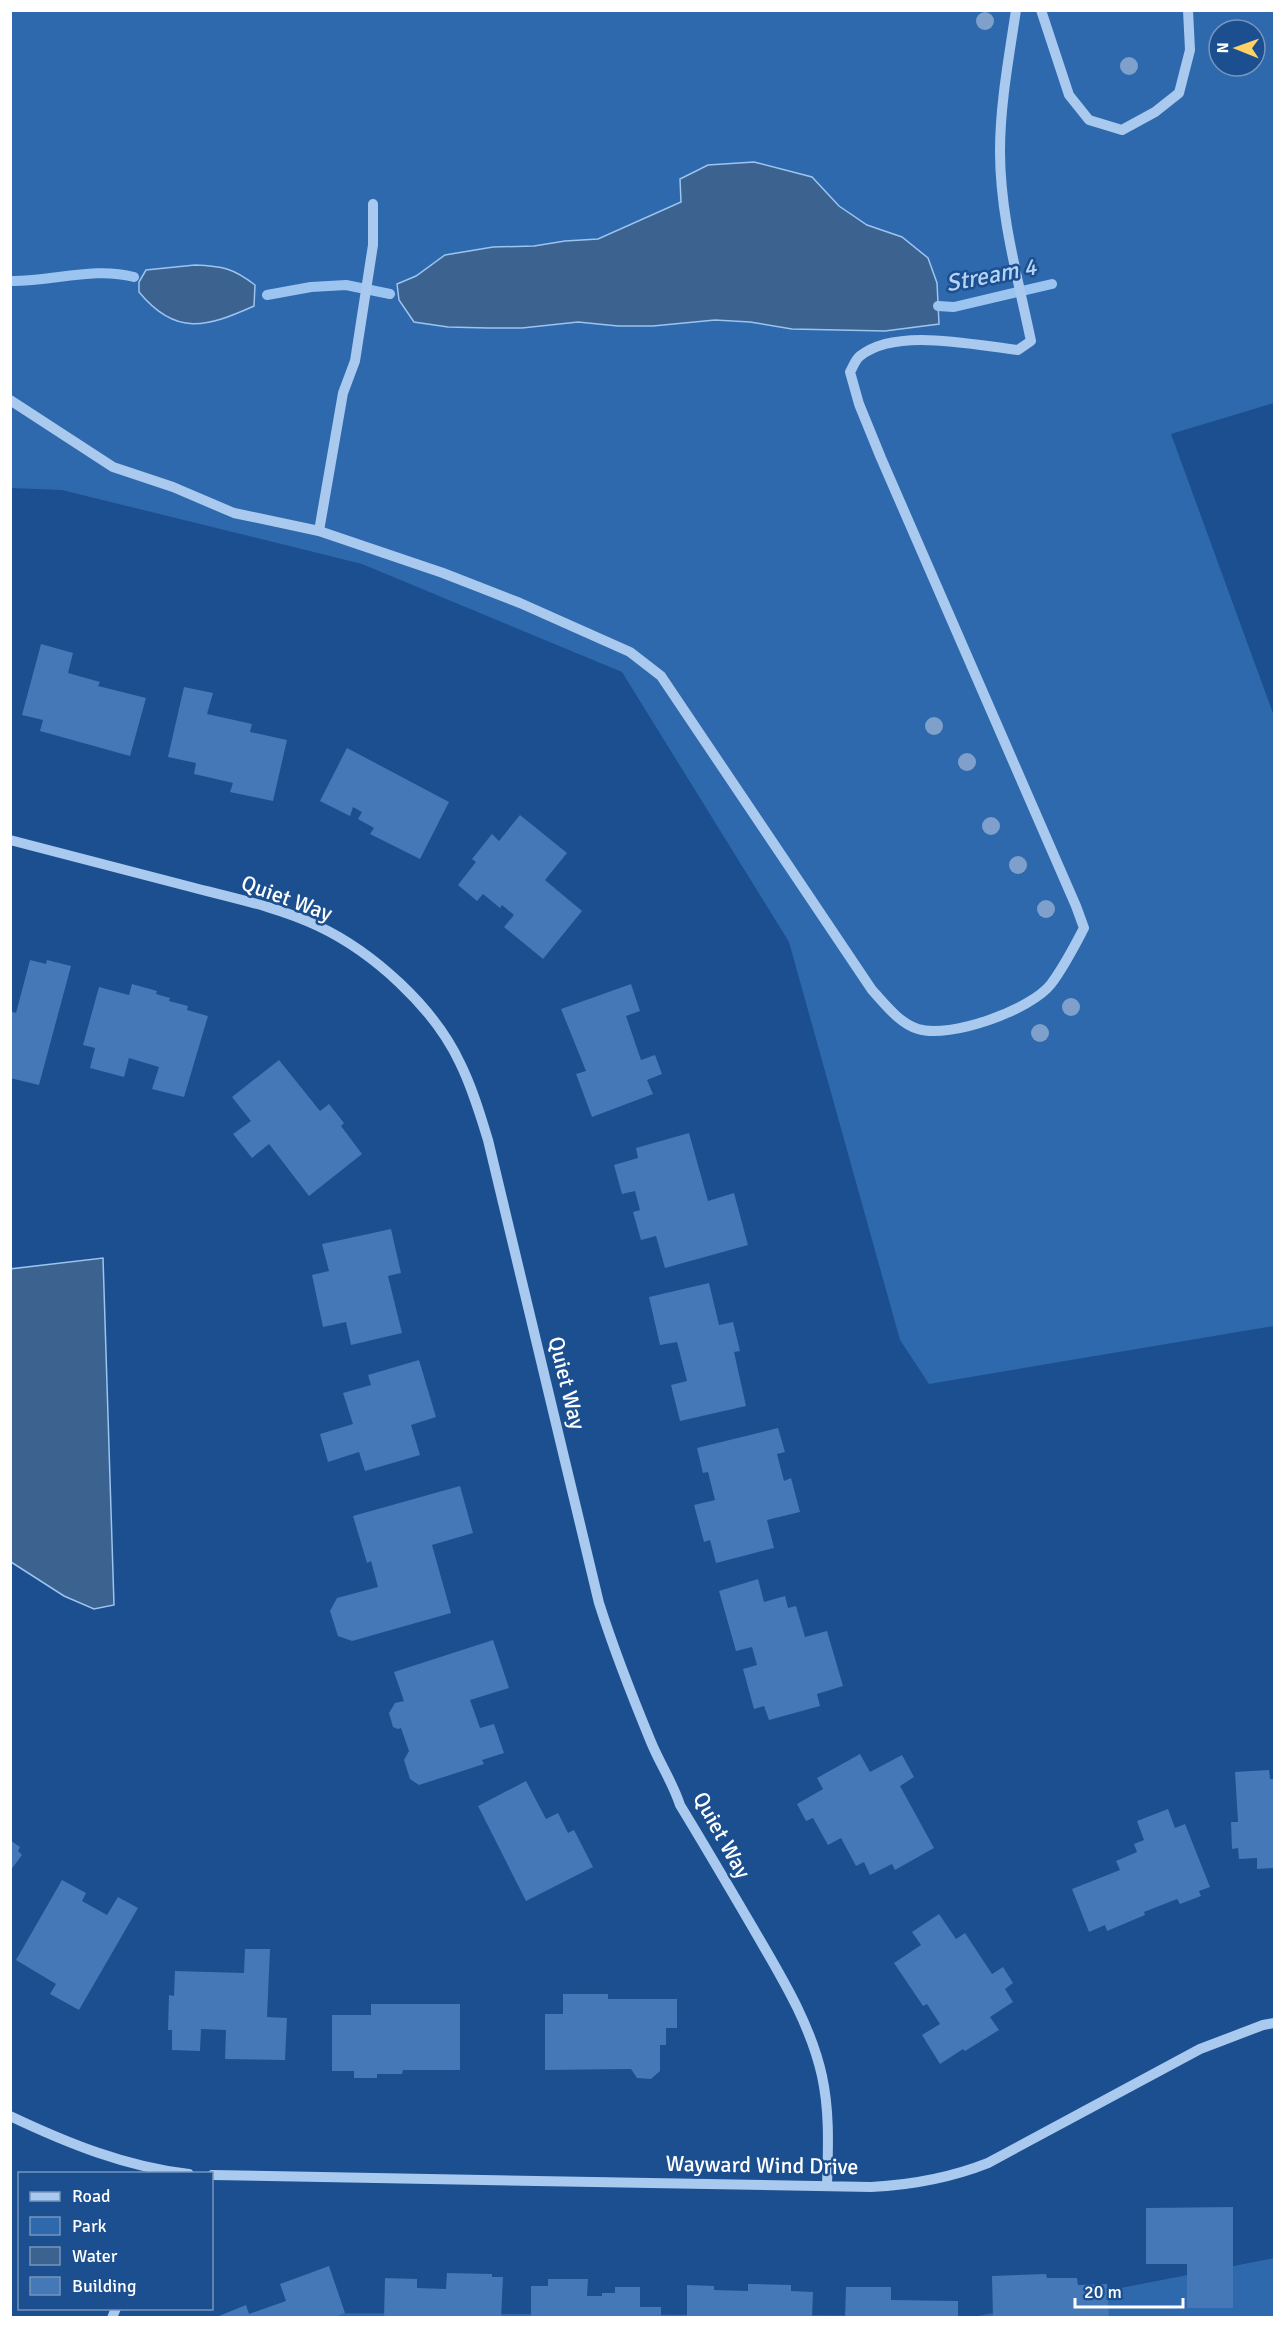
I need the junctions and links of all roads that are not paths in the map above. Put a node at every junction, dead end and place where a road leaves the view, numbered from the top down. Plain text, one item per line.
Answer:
1 (1016, 10) edge
2 (1041, 10) edge
3 (1188, 10) edge
4 (373, 204) dead end
5 (10, 400) edge
6 (318, 531) junction
7 (10, 840) edge
8 (1275, 2024) edge
9 (10, 2116) edge
10 (171, 2172) edge
11 (213, 2175) edge
12 (827, 2186) junction

1 - 6 street
2 - 3 street
4 - 6 street
5 - 6 street
7 - 12 street, Quiet Way
8 - 12 street, Wayward Wind Drive
9 - 10 street
11 - 12 street, Wayward Wind Drive

